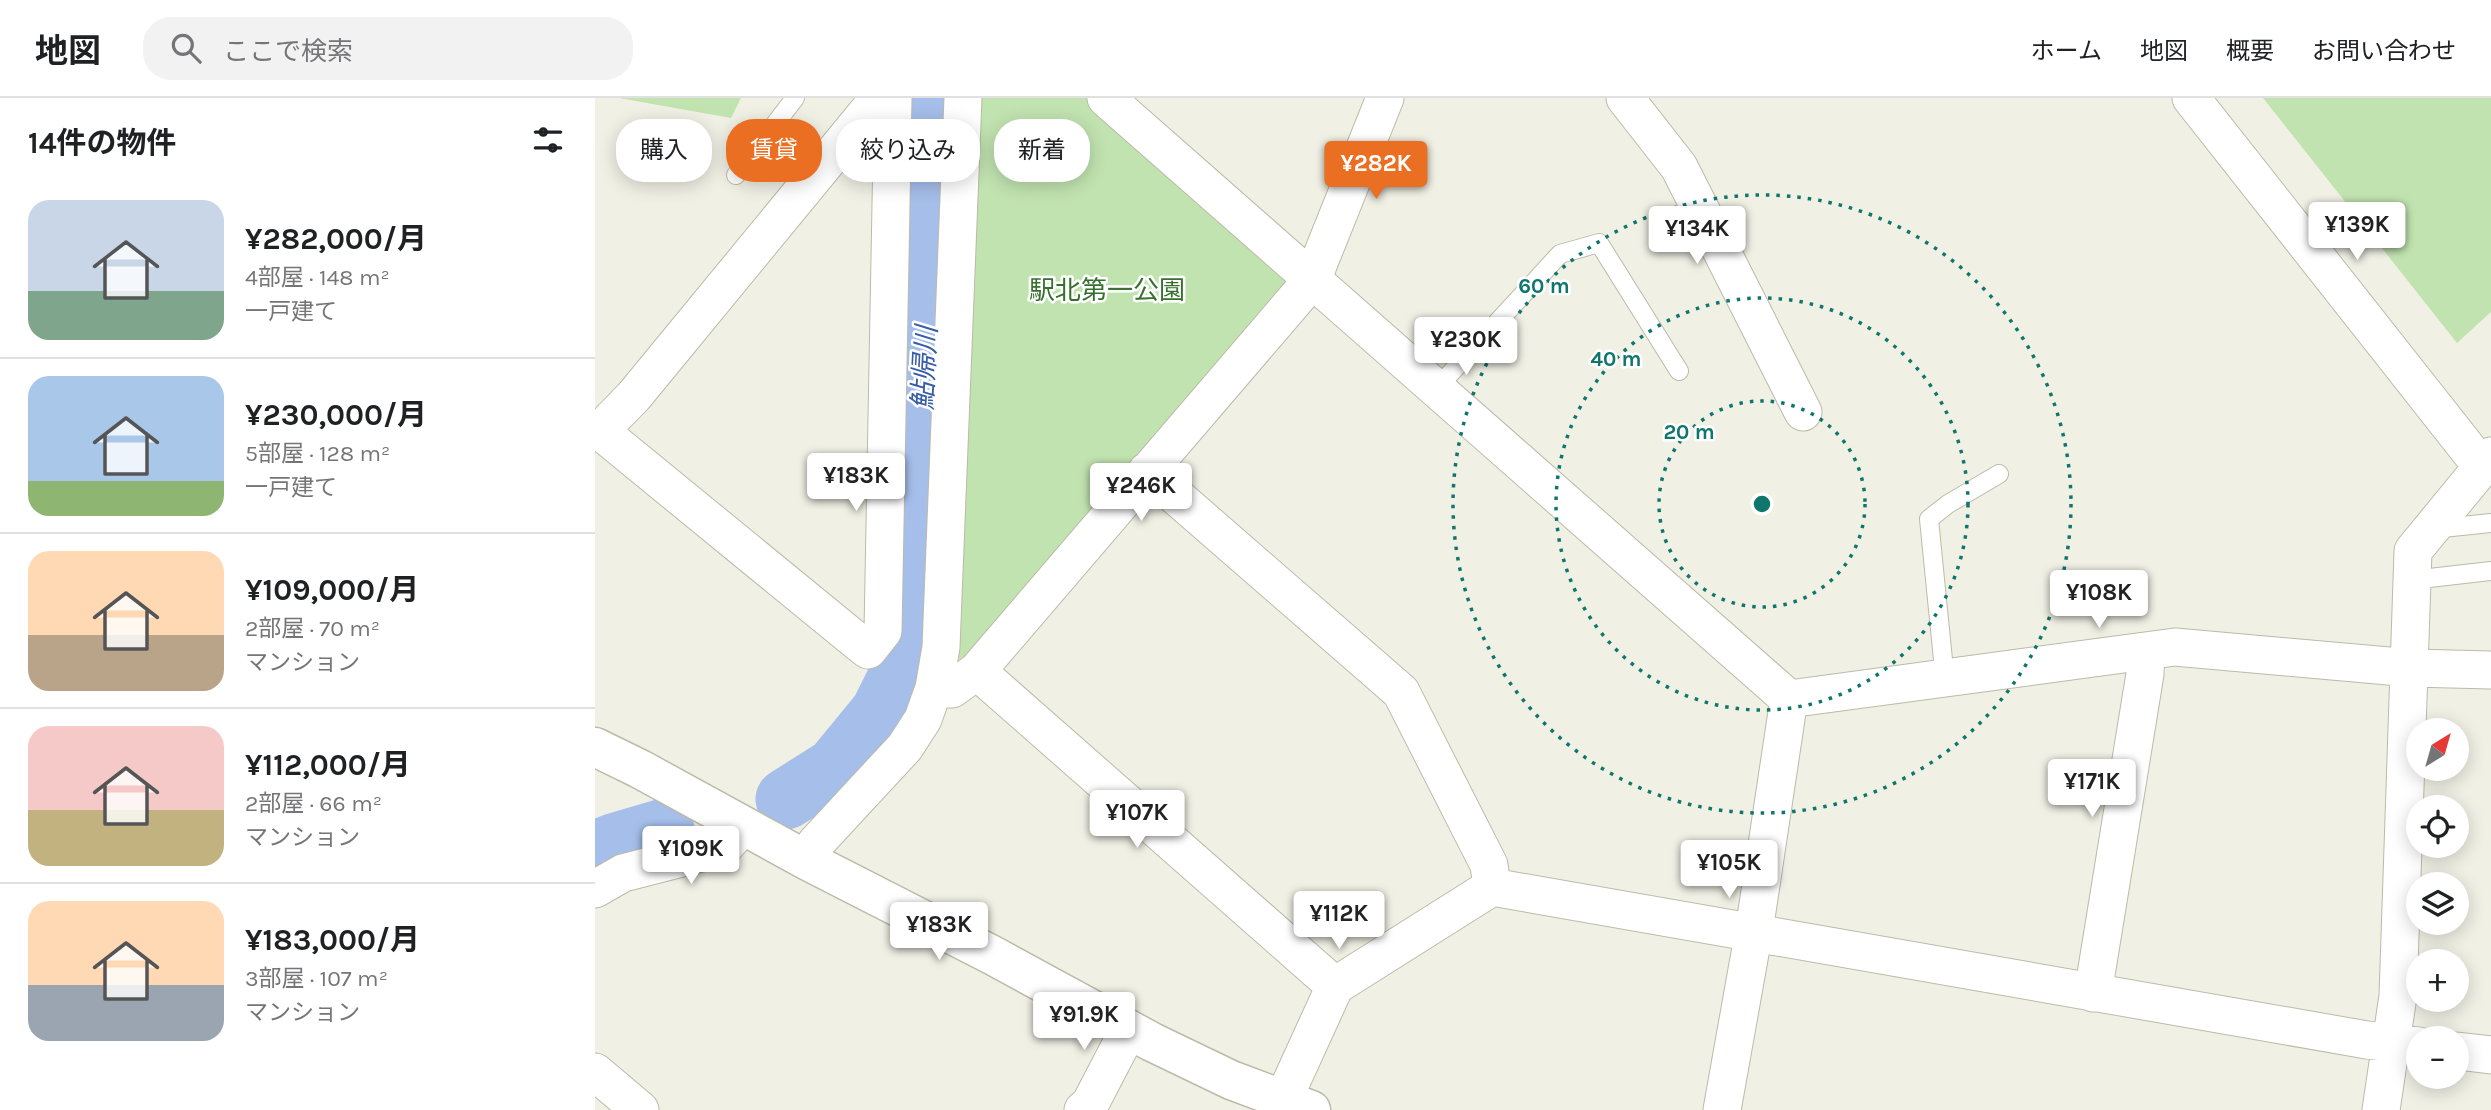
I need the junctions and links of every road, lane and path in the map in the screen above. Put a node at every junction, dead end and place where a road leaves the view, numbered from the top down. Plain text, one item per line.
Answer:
1 (795, 98) edge
2 (879, 98) edge
3 (893, 98) edge
4 (963, 98) edge
5 (1106, 98) edge
6 (1385, 98) edge
7 (1625, 98) edge
8 (2191, 98) edge
9 (779, 119) edge
10 (1312, 280) junction
11 (1679, 372) dead end
12 (1436, 389) junction
13 (1803, 412) dead end
14 (598, 430) edge
15 (2488, 460) edge
16 (1147, 471) junction
17 (1999, 474) dead end
18 (2491, 523) edge
19 (2429, 529) junction
20 (2491, 571) edge
21 (2412, 580) junction
22 (2146, 652) junction
23 (2411, 667) junction
24 (2491, 670) edge
25 (977, 671) junction
26 (1945, 680) junction
27 (935, 688) junction
28 (1789, 699) junction
29 (595, 747) edge
30 (742, 827) junction
31 (808, 861) junction
32 (1492, 887) junction
33 (595, 889) edge
34 (1754, 931) junction
35 (1335, 986) junction
36 (2093, 993) junction
37 (1129, 1029) junction
38 (2405, 1044) edge
39 (2469, 1052) edge
40 (2491, 1055) edge
41 (595, 1072) edge
42 (1297, 1105) edge
43 (640, 1110) edge
44 (1083, 1110) edge
45 (1722, 1110) edge
46 (2381, 1110) edge

1 - 9 lane
2 - 14 street
3 - 14 street
4 - 27 street
5 - 10 street
6 - 10 street
7 - 13 street
8 - 15 street
10 - 12 street
10 - 16 street
11 - 12 lane
12 - 28 street
15 - 19 street
16 - 25 street
16 - 32 street
17 - 26 lane
18 - 19 lane
19 - 21 street
20 - 21 lane
21 - 23 street
22 - 23 street
22 - 26 street
22 - 36 street
23 - 24 street
23 - 38 street
25 - 27 street
25 - 35 street
26 - 28 street
27 - 31 street
28 - 34 street
29 - 30 street
30 - 31 street
30 - 33 street
31 - 37 street
32 - 34 street
32 - 35 street
34 - 36 street
34 - 45 street
35 - 42 street
36 - 38 street
37 - 42 street
37 - 44 street
38 - 46 street
39 - 40 street
41 - 43 street

